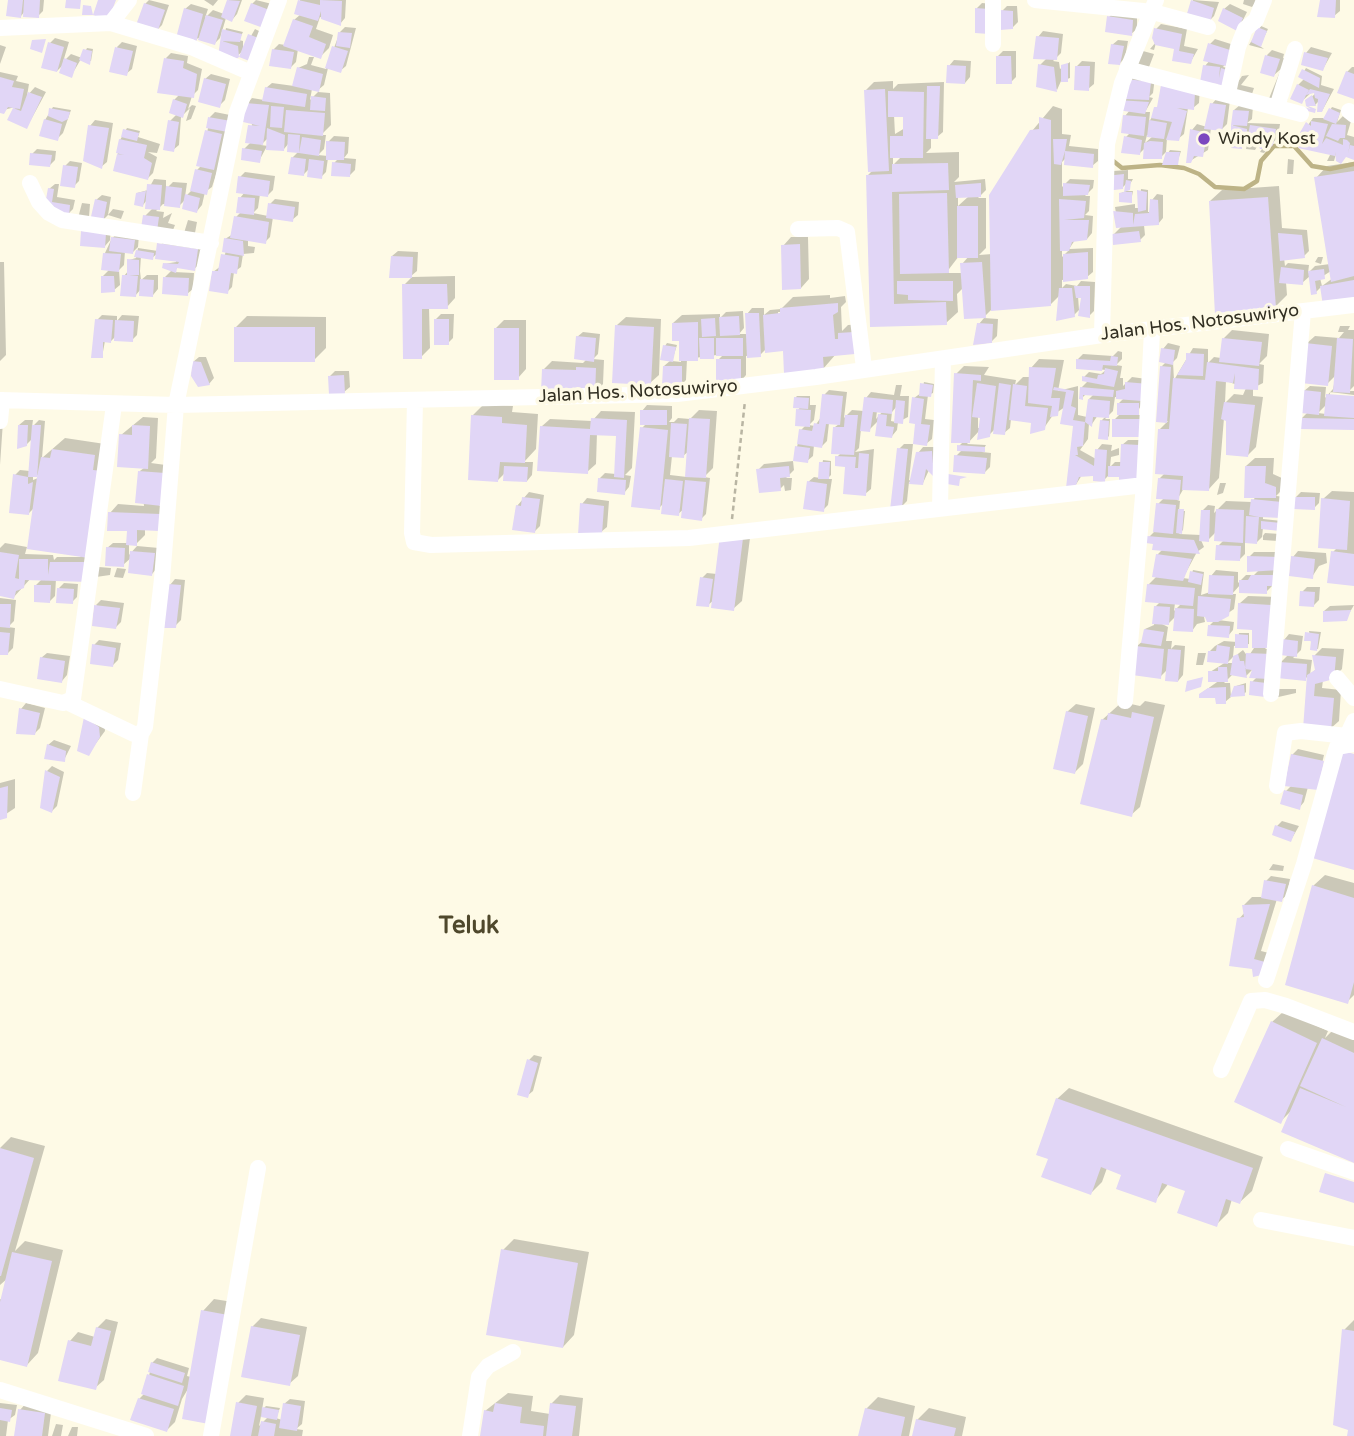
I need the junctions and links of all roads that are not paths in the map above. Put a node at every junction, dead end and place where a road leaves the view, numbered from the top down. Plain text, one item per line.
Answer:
1 (129, 0) edge
2 (279, 0) edge
3 (993, 0) edge
4 (1035, 0) edge
5 (1265, 0) edge
6 (1155, 6) edge
7 (111, 23) junction
8 (1208, 27) dead end
9 (0, 28) edge
10 (993, 44) dead end
11 (1295, 49) dead end
12 (1127, 69) junction
13 (251, 73) junction
14 (1228, 93) junction
15 (1277, 107) junction
16 (1301, 114) dead end
17 (30, 183) dead end
18 (798, 229) dead end
19 (211, 243) junction
20 (1354, 305) edge
21 (1303, 311) junction
22 (1152, 331) junction
23 (1102, 335) junction
24 (943, 359) junction
25 (864, 368) junction
26 (1, 400) edge
27 (415, 401) junction
28 (114, 405) junction
29 (176, 405) junction
30 (0, 421) edge
31 (1144, 485) junction
32 (940, 508) junction
33 (1337, 678) dead end
34 (0, 689) edge
35 (1270, 694) dead end
36 (1354, 698) edge
37 (1125, 701) dead end
38 (69, 702) junction
39 (1354, 721) edge
40 (141, 734) junction
41 (1354, 744) edge
42 (1277, 786) dead end
43 (133, 793) dead end
44 (1266, 980) dead end
45 (1354, 1032) edge
46 (1221, 1070) dead end
47 (1288, 1149) dead end
48 (258, 1168) dead end
49 (1354, 1172) edge
50 (1261, 1220) dead end
51 (1354, 1238) edge
52 (513, 1352) dead end
53 (0, 1390) edge
54 (146, 1436) edge
55 (211, 1436) edge
56 (470, 1436) edge

1 - 7 street
2 - 13 street
3 - 10 street
4 - 6 street
5 - 14 street
6 - 8 street
6 - 12 street
7 - 9 street
7 - 13 street
11 - 15 street
12 - 14 street
12 - 23 street
13 - 19 street
14 - 15 street
15 - 16 street
17 - 19 street
18 - 25 street
19 - 29 street
20 - 21 street, Jalan Hos. Notosuwiryo
21 - 22 street, Jalan Hos. Notosuwiryo
21 - 35 street
22 - 23 street, Jalan Hos. Notosuwiryo
22 - 31 street
23 - 24 street, Jalan Hos. Notosuwiryo
24 - 25 street, Jalan Hos. Notosuwiryo
24 - 32 street
25 - 27 street, Jalan Hos. Notosuwiryo
26 - 28 street, Jalan Hos. Notosuwiryo
26 - 30 street
27 - 29 street, Jalan Hos. Notosuwiryo
27 - 32 street
28 - 29 street, Jalan Hos. Notosuwiryo
28 - 38 street
29 - 40 street
31 - 32 street
31 - 37 street
33 - 36 street
34 - 38 street
38 - 40 street
39 - 42 street
40 - 43 street
41 - 44 street
45 - 46 street
47 - 49 street
48 - 55 street
50 - 51 street
52 - 56 street
53 - 54 street

